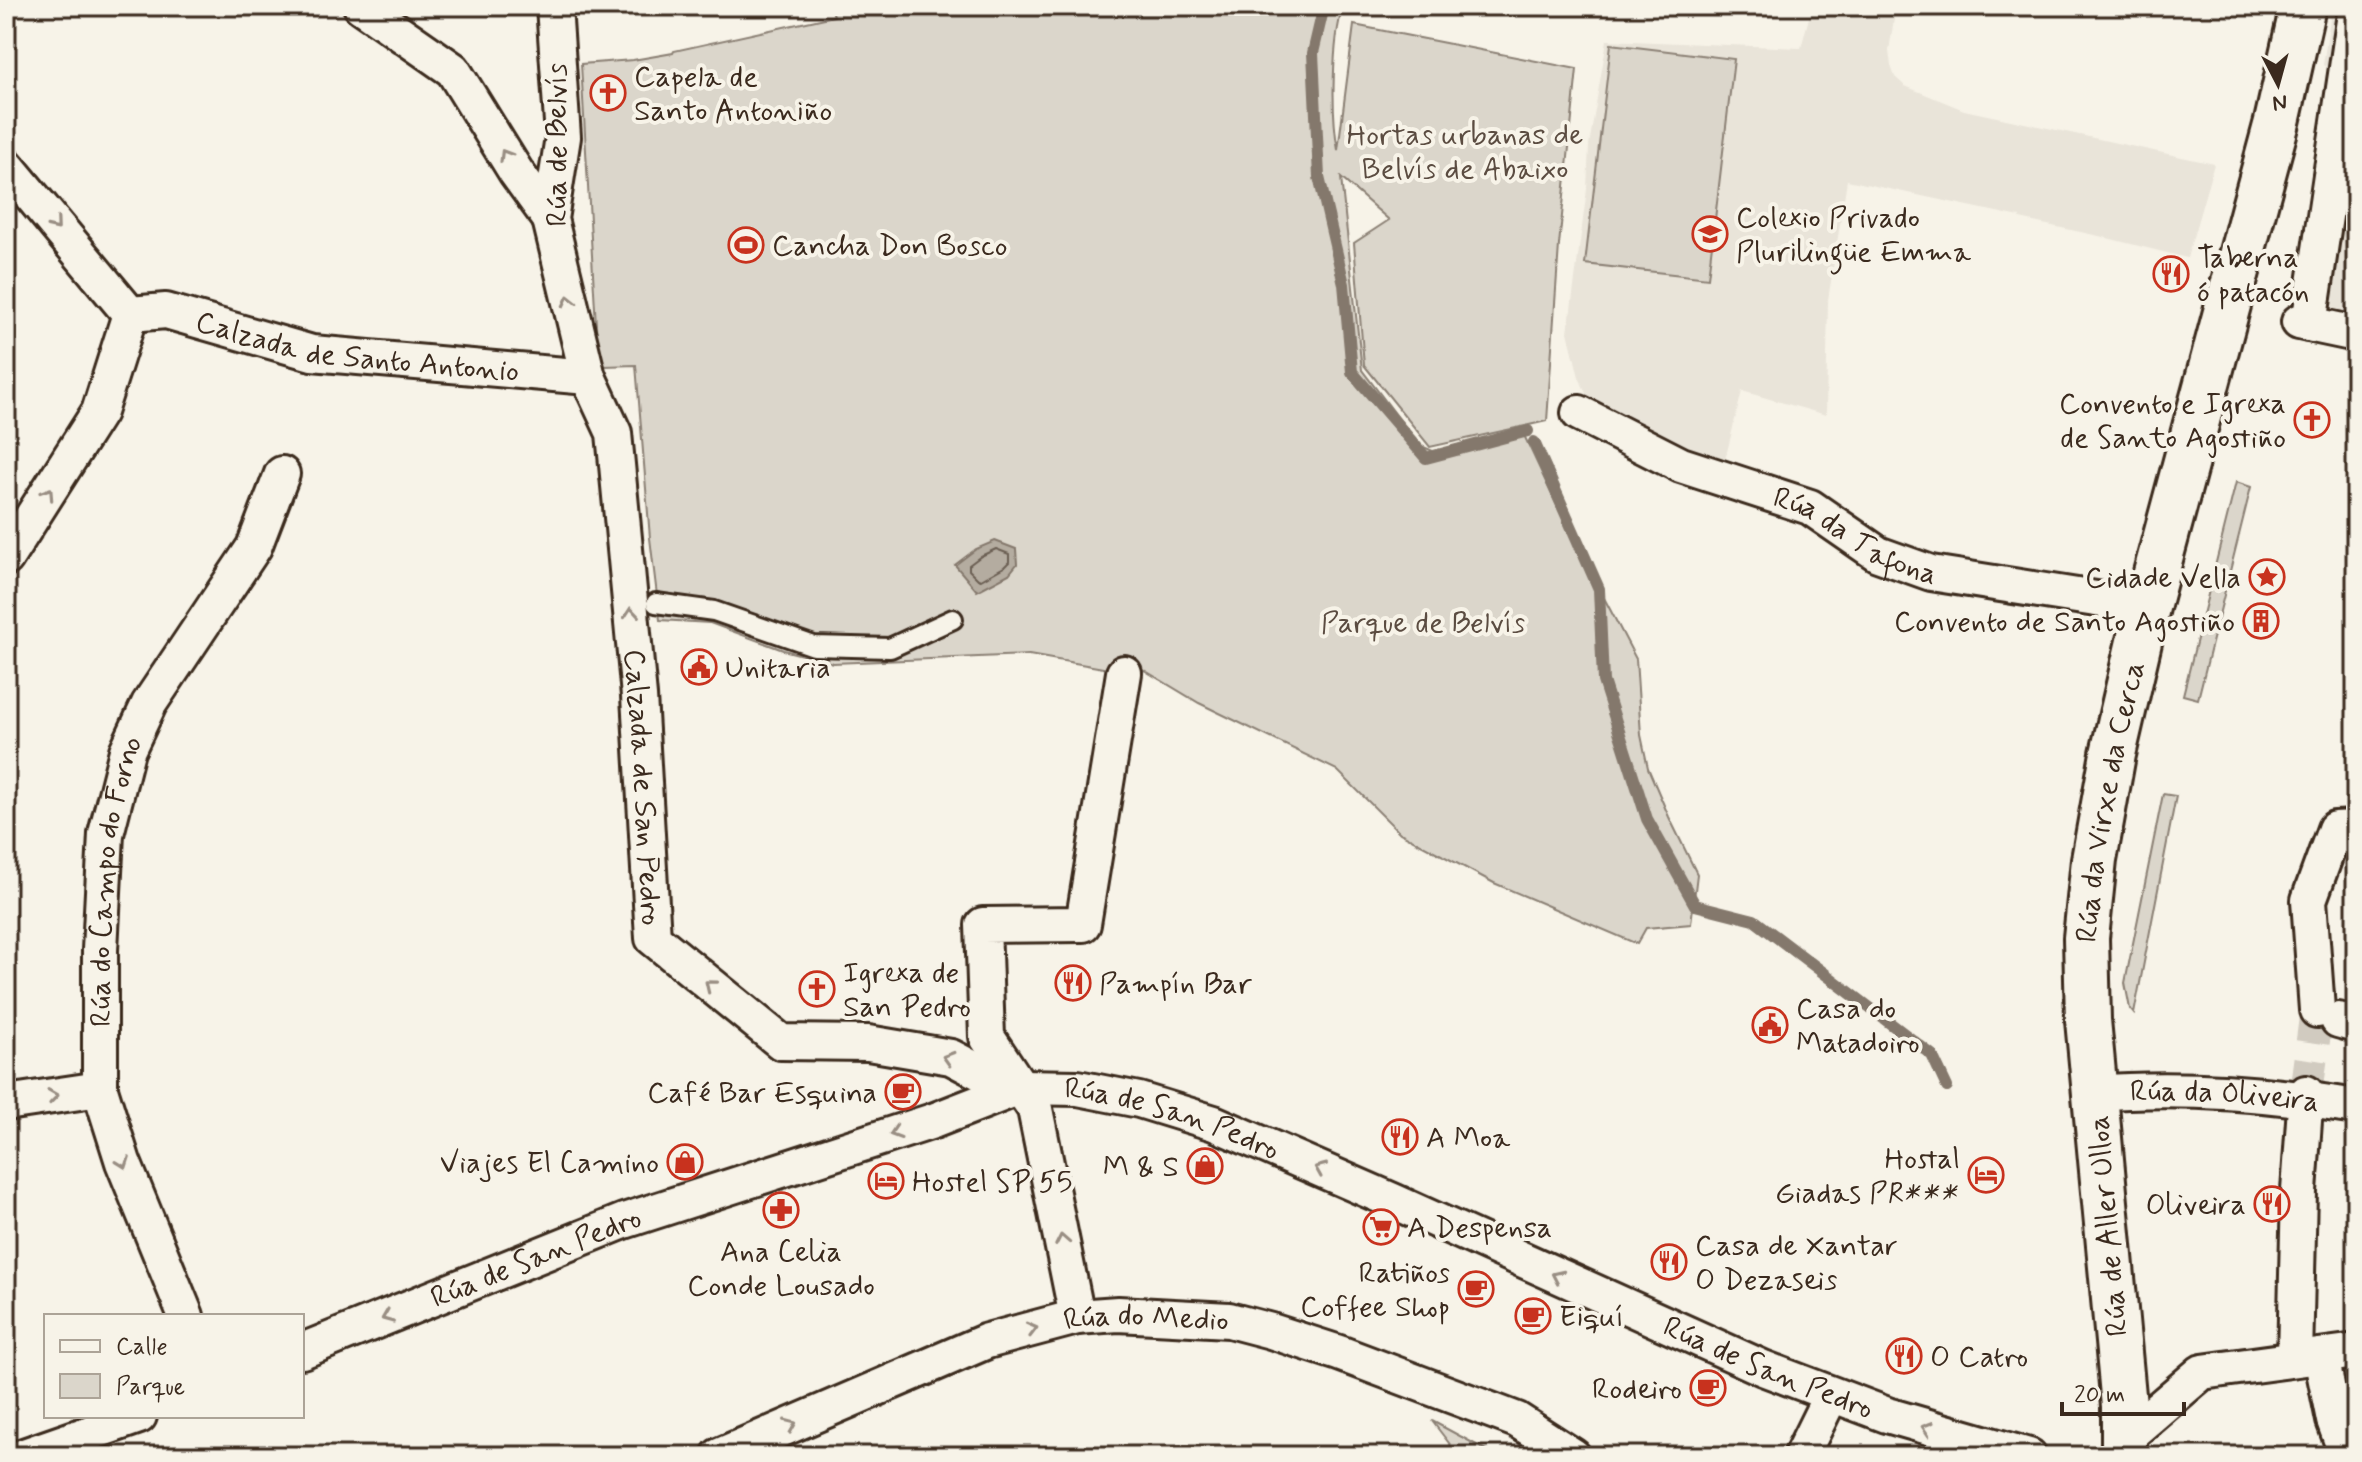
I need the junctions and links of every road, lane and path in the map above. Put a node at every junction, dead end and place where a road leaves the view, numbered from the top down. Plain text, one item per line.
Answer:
1 (361, 6) edge
2 (554, 6) edge
3 (2303, 6) edge
4 (2355, 25) edge
5 (6, 165) edge
6 (550, 219) junction
7 (130, 314) junction
8 (2356, 334) edge
9 (588, 377) junction
10 (1579, 413) dead end
11 (282, 474) dead end
12 (6, 558) edge
13 (656, 603) dead end
14 (2147, 607) junction
15 (953, 619) dead end
16 (1124, 673) dead end
17 (2356, 828) edge
18 (2337, 1018) tunnel mouth
19 (1020, 1087) junction
20 (100, 1089) junction
21 (2095, 1093) junction
22 (2306, 1096) junction
23 (6, 1103) edge
24 (2356, 1107) edge
25 (185, 1314) edge
26 (1077, 1317) junction
27 (304, 1350) edge
28 (2356, 1351) edge
29 (2308, 1357) junction
30 (1831, 1395) junction
31 (133, 1418) edge
32 (2124, 1447) edge
33 (24, 1456) edge
34 (719, 1456) edge
35 (1573, 1456) edge
36 (1801, 1456) edge
37 (2029, 1456) edge
38 (2347, 1456) edge

6 -> 1 street
2 - 6 street, Rúa de Belvís
3 - 14 street, Rúa da Virxe da Cerca
4 - 8 street
5 -> 7 street
9 -> 6 street, Rúa de Belvís
7 - 9 street, Calzada de Santo Antonio
12 -> 7 street
19 -> 9 street, Calzada de San Pedro
10 - 14 street, Rúa da Tafona
11 - 20 street, Rúa do Campo do Forno
13 - 15 lane
14 - 21 street, Rúa da Virxe da Cerca
16 - 19 street
17 - 18 street
26 -> 19 street
19 -> 27 street, Rúa de San Pedro
30 -> 19 street, Rúa de San Pedro
23 -> 20 street
20 -> 25 street, Rúa do Campo do Forno
21 - 22 street, Rúa da Oliveira
21 - 32 street, Rúa de Aller Ulloa
22 - 24 street, Rúa da Oliveira
22 - 29 street
34 -> 26 street, Rúa do Medio
26 - 35 street, Rúa do Medio
28 - 29 street
29 - 32 street
29 - 38 street
30 - 36 street
37 -> 30 street, Rúa de San Pedro
31 - 33 street

